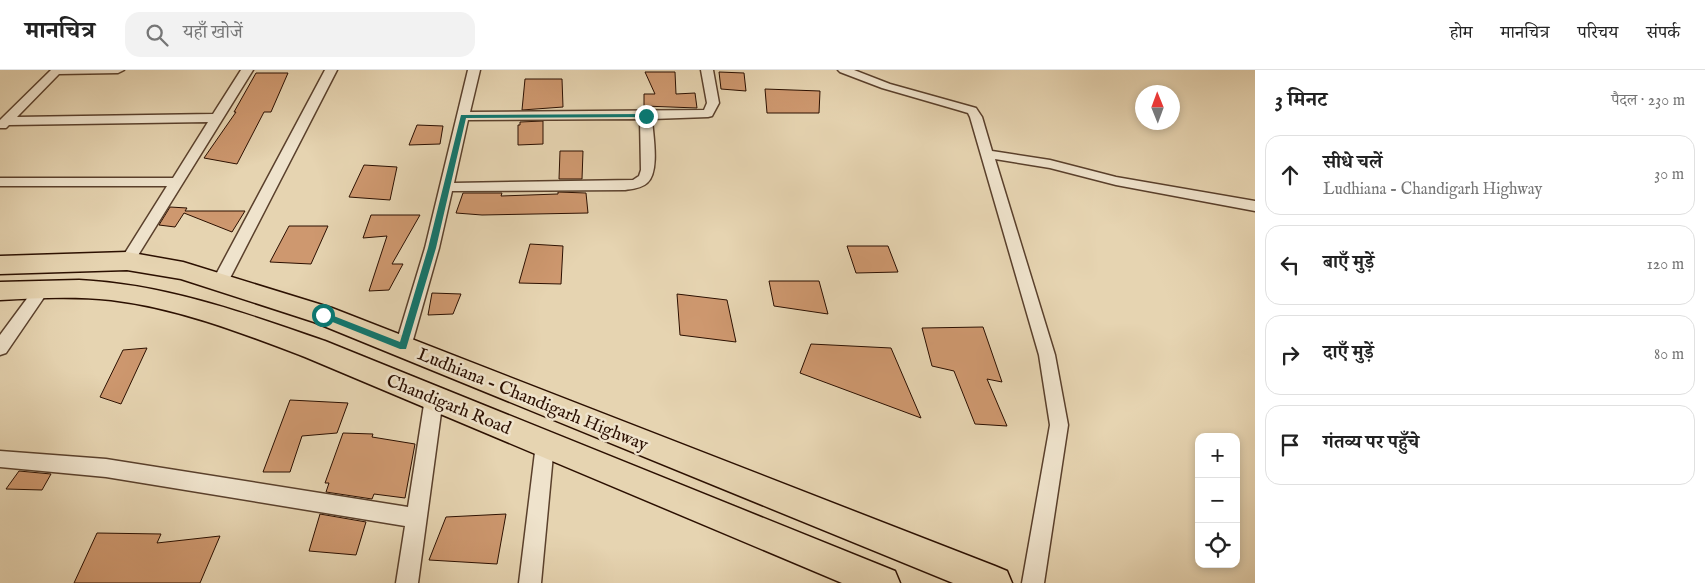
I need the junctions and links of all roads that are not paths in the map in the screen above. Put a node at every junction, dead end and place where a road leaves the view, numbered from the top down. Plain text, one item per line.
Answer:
1 (57, 70) edge
2 (118, 70) edge
3 (247, 70) edge
4 (331, 70) edge
5 (474, 70) edge
6 (707, 70) edge
7 (844, 70) edge
8 (463, 116) junction
9 (646, 116) junction
10 (217, 118) junction
11 (3, 124) edge
12 (988, 154) junction
13 (0, 182) edge
14 (177, 182) junction
15 (446, 187) junction
16 (1255, 206) edge
17 (127, 261) junction
18 (0, 265) edge
19 (220, 282) junction
20 (42, 289) junction
21 (0, 291) edge
22 (403, 347) junction
23 (0, 348) edge
24 (434, 398) junction
25 (544, 444) junction
26 (0, 459) edge
27 (416, 518) junction
28 (407, 583) edge
29 (530, 583) edge
30 (883, 583) edge
31 (995, 583) edge
32 (1033, 583) edge

1 - 2 street
1 - 11 street
3 - 10 street
4 - 19 street
5 - 8 street
6 - 9 street
7 - 12 street
8 - 9 street
8 - 15 street
9 - 15 street
10 - 11 street
10 - 14 street
12 - 16 street
12 - 32 street
13 - 14 street
14 - 17 street
15 - 22 street
17 - 18 main road, Ludhiana - Chandigarh Highway
17 - 19 main road, Ludhiana - Chandigarh Highway
19 - 22 main road, Ludhiana - Chandigarh Highway
20 - 21 main road, Chandigarh Road
20 - 23 street
20 - 24 main road, Chandigarh Road
22 - 31 main road, Ludhiana - Chandigarh Highway
24 - 25 main road, Chandigarh Road
24 - 27 street
25 - 29 street
25 - 30 main road, Chandigarh Road
26 - 27 street
27 - 28 street

